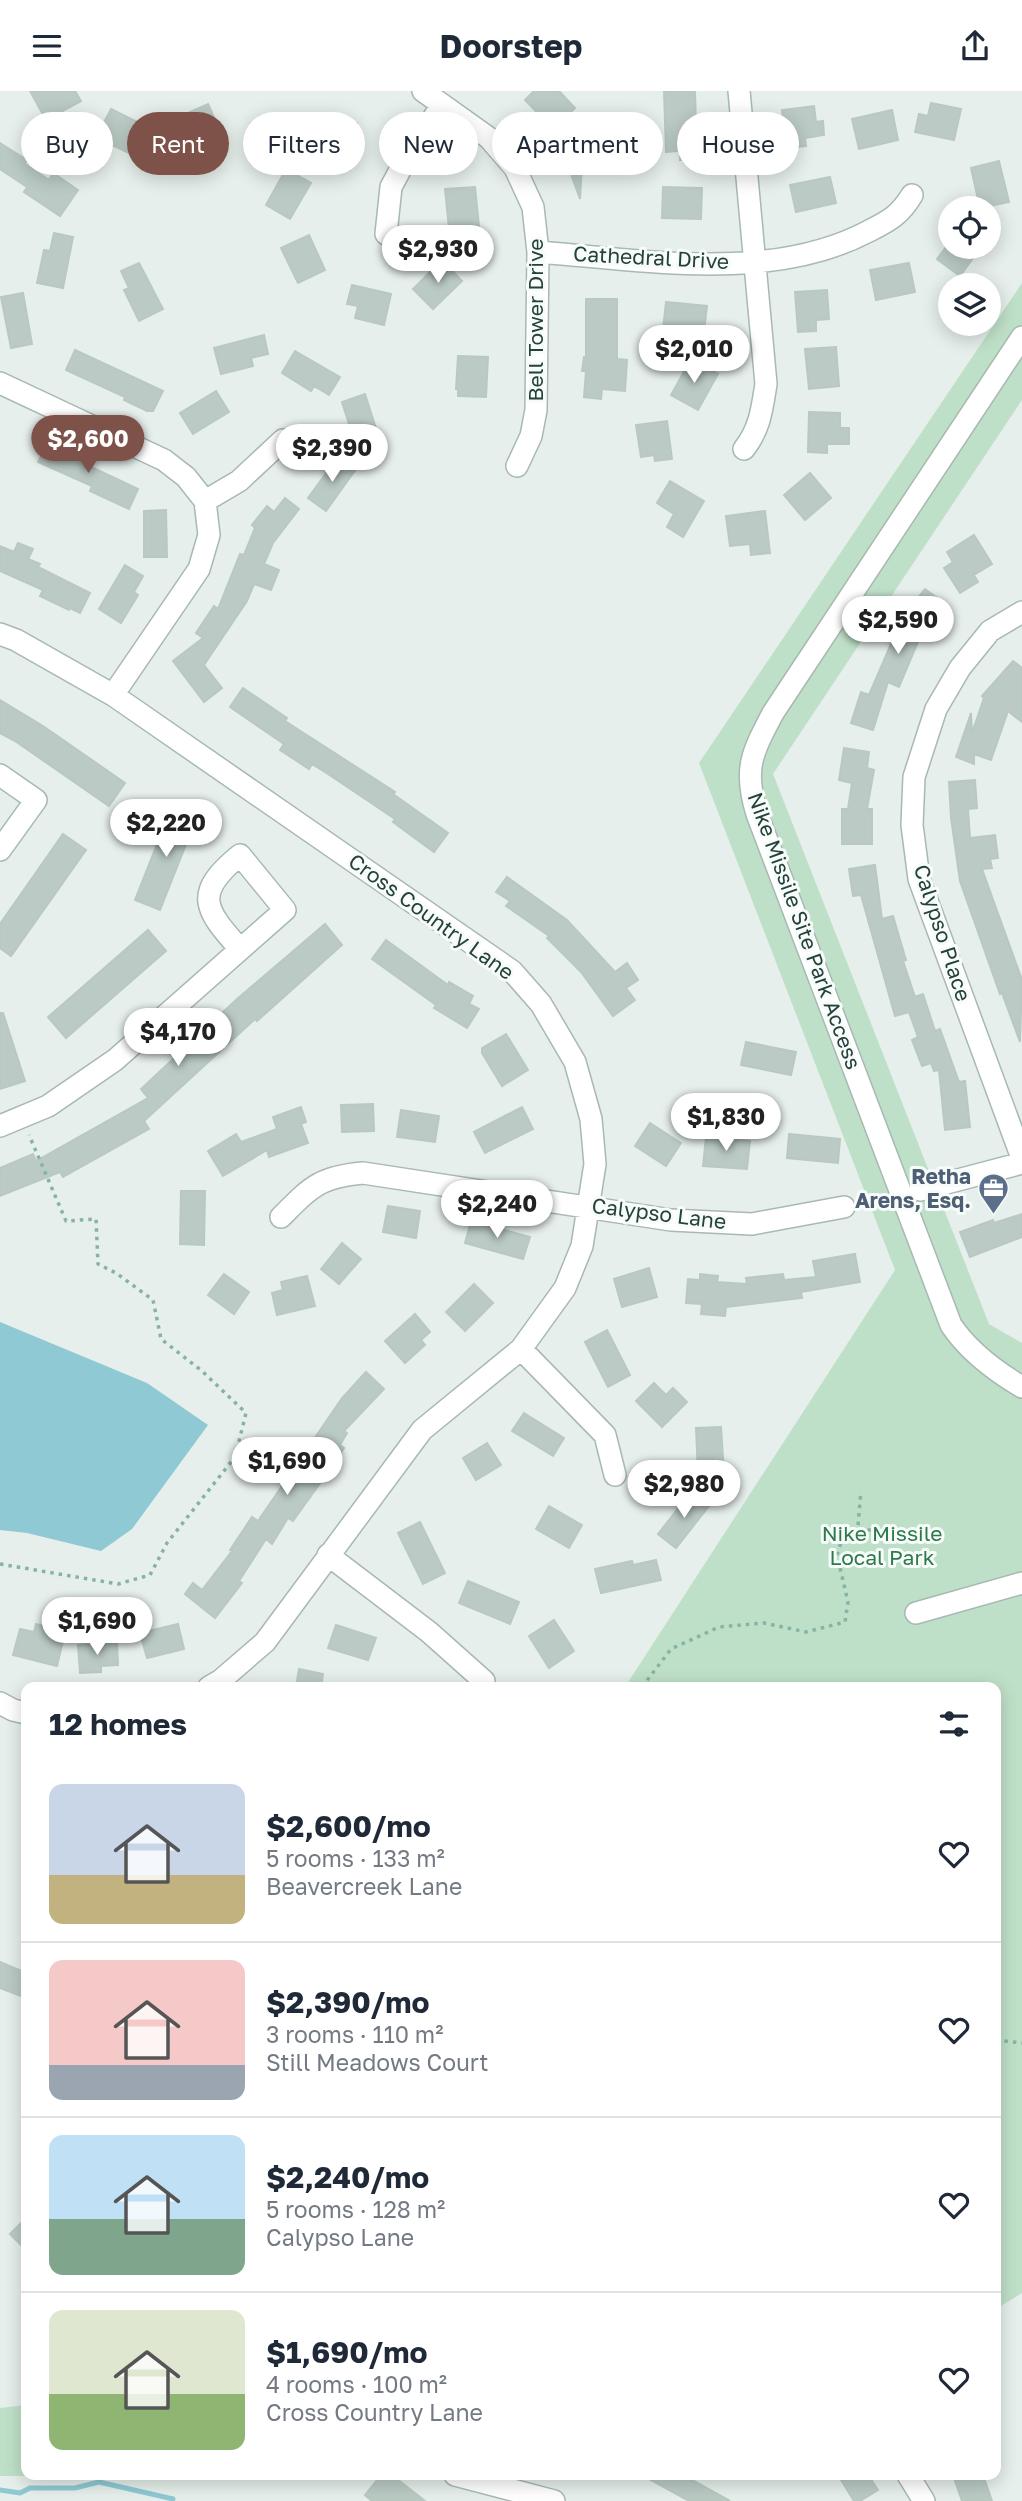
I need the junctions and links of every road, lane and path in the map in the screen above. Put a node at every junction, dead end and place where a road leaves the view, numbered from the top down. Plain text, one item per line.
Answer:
1 (423, 91) edge
2 (739, 91) edge
3 (442, 104) junction
4 (912, 195) dead end
5 (386, 235) dead end
6 (538, 252) junction
7 (754, 261) junction
8 (1022, 337) edge
9 (0, 383) edge
10 (283, 440) dead end
11 (744, 449) dead end
12 (517, 466) dead end
13 (205, 501) junction
14 (1022, 612) edge
15 (0, 634) edge
16 (113, 695) junction
17 (0, 775) edge
18 (3, 841) edge
19 (240, 949) dead end
20 (21, 1117) junction
21 (0, 1126) edge
22 (1022, 1161) edge
23 (920, 1189) dead end
24 (587, 1206) junction
25 (844, 1207) dead end
26 (281, 1217) dead end
27 (521, 1349) junction
28 (1022, 1387) edge
29 (615, 1475) dead end
30 (861, 1492) dead end
31 (895, 1531) dead end
32 (855, 1533) junction
33 (328, 1555) junction
34 (0, 1564) edge
35 (1022, 1583) edge
36 (916, 1613) dead end
37 (484, 1681) dead end
38 (222, 1682) edge
39 (646, 1682) edge
40 (0, 1703) edge
41 (21, 1712) edge
42 (1001, 2041) edge
43 (1022, 2043) edge
44 (474, 2480) edge
45 (911, 2480) edge
46 (554, 2501) edge
47 (924, 2501) edge

1 - 3 street, Bell Tower Drive
2 - 7 street
3 - 5 street
3 - 6 street, Bell Tower Drive
4 - 7 street, Cathedral Drive
6 - 7 street, Cathedral Drive
6 - 12 street, Bell Tower Drive
7 - 11 street
8 - 28 street, Nike Missile Site Park Access
9 - 13 street
10 - 13 street
13 - 16 street
14 - 22 street, Calypso Place
15 - 16 street, Cross Country Lane
16 - 24 street, Cross Country Lane
17 - 18 street
19 - 20 street
20 - 21 street
20 - 34 path
22 - 23 street
24 - 25 street, Calypso Lane
24 - 26 street, Calypso Lane
24 - 27 street, Cross Country Lane
27 - 29 street
27 - 33 street, Cross Country Lane
30 - 32 path
31 - 32 path
32 - 39 path
33 - 37 street
33 - 38 street, Cross Country Lane
35 - 36 street
40 - 41 street
42 - 43 path
44 - 46 street
45 - 47 street

